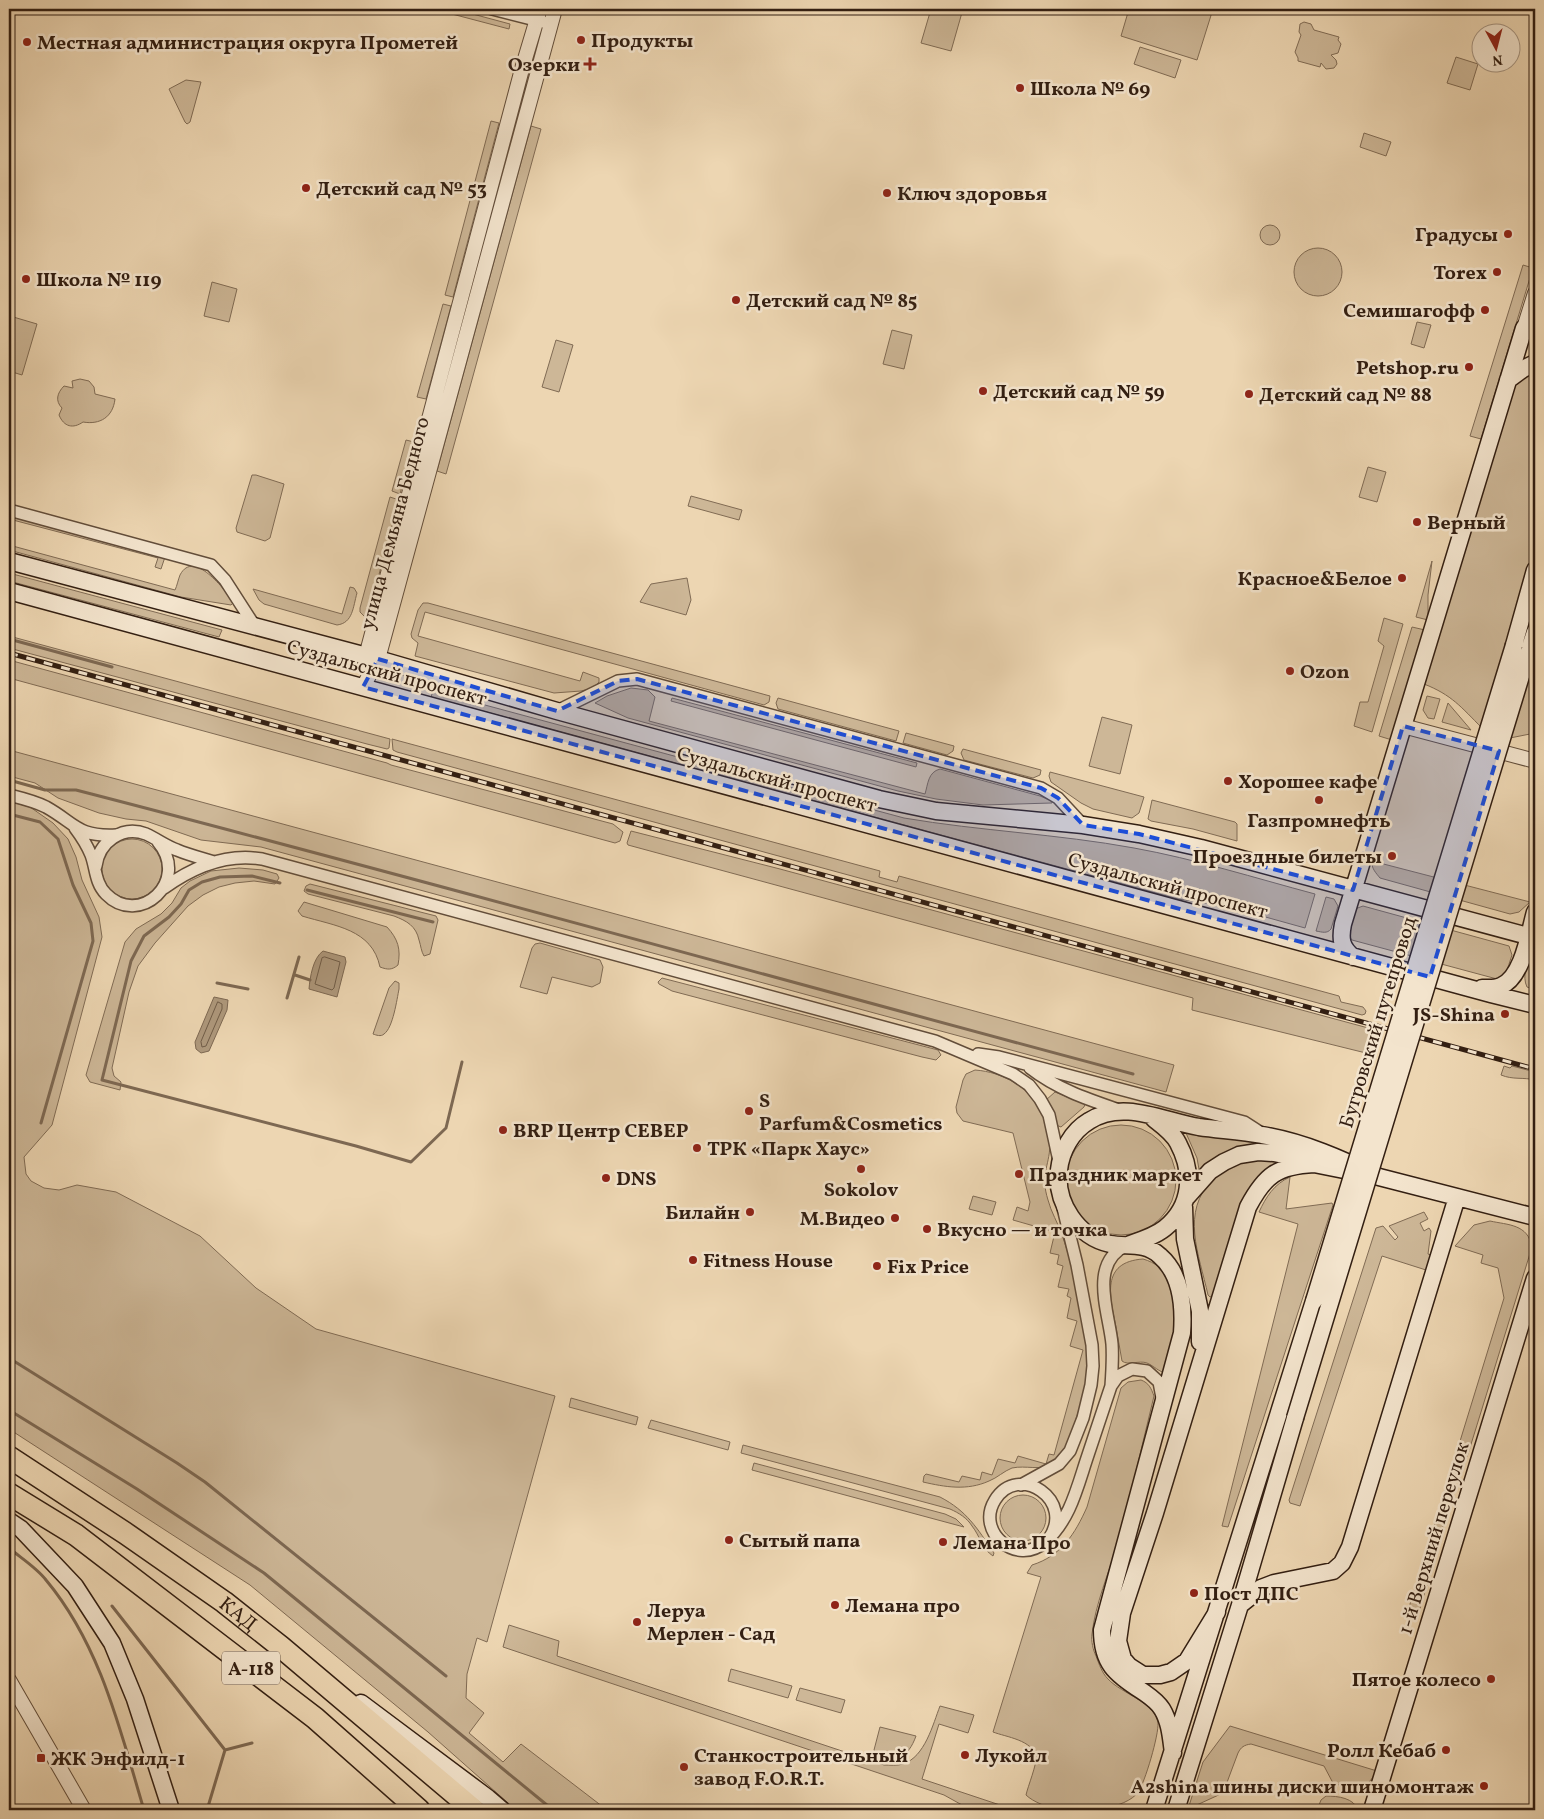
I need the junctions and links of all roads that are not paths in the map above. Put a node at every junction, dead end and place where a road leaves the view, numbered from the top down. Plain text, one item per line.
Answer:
1 (492, 9) edge
2 (555, 9) edge
3 (538, 15) edge
4 (551, 24) junction
5 (1535, 293) edge
6 (1530, 324) edge
7 (1535, 363) edge
8 (1508, 380) junction
9 (9, 510) edge
10 (9, 561) edge
11 (1535, 570) edge
12 (9, 591) edge
13 (254, 625) junction
14 (1535, 632) edge
15 (372, 657) junction
16 (363, 687) junction
17 (557, 712) junction
18 (1403, 726) junction
19 (1535, 761) edge
20 (9, 794) edge
21 (1083, 825) junction
22 (76, 828) junction
23 (116, 835) junction
24 (158, 842) junction
25 (214, 862) junction
26 (95, 868) junction
27 (164, 888) junction
28 (1353, 890) junction
29 (1535, 912) edge
30 (1532, 937) edge
31 (1352, 957) junction
32 (1467, 987) junction
33 (1535, 1004) edge
34 (962, 1051) junction
35 (1025, 1064) junction
36 (1122, 1110) junction
37 (1150, 1116) junction
38 (1265, 1135) junction
39 (1060, 1162) junction
40 (1314, 1164) junction
41 (1379, 1177) junction
42 (1059, 1190) junction
43 (1457, 1197) junction
44 (1185, 1202) junction
45 (1535, 1217) edge
46 (1129, 1244) junction
47 (1535, 1278) edge
48 (1197, 1371) junction
49 (1111, 1386) junction
50 (1163, 1403) junction
51 (1288, 1415) junction
52 (9, 1457) edge
53 (1021, 1485) junction
54 (9, 1494) edge
55 (9, 1521) edge
56 (1048, 1540) junction
57 (1240, 1604) junction
58 (1217, 1612) junction
59 (281, 1647) junction
60 (9, 1680) edge
61 (9, 1694) edge
62 (25, 1708) junction
63 (1173, 1753) junction
64 (84, 1810) edge
65 (171, 1810) edge
66 (419, 1810) edge
67 (474, 1810) edge
68 (502, 1810) edge
69 (1154, 1810) edge
70 (1176, 1810) edge
71 (1372, 1810) edge

1 - 3 street
2 - 4 street, улица Демьяна Бедного
3 - 4 street
3 - 15 street, улица Демьяна Бедного
4 - 15 street, улица Демьяна Бедного
5 - 6 street
6 - 8 main road
7 - 8 main road
8 - 18 main road
9 - 13 street
10 - 13 main road, Суздальский проспект
11 - 51 main road, Бугровский путепровод, bridge
12 - 16 main road, Суздальский проспект
13 - 15 main road, Суздальский проспект
14 - 51 main road, Бугровский путепровод, bridge
15 - 16 street, улица Демьяна Бедного
15 - 17 main road, Суздальский проспект
16 - 31 main road, Суздальский проспект
17 - 21 main road, Суздальский проспект
17 - 21 street
18 - 19 street
18 - 28 main road
20 - 22 street
21 - 28 main road, Суздальский проспект
22 - 23 street
22 - 26 street
23 - 24 street
23 - 26 street
24 - 25 street
24 - 27 street
25 - 27 street
25 - 34 street
26 - 27 street
28 - 30 main road, Суздальский проспект
28 - 31 main road
29 - 30 main road
30 - 32 main road
31 - 32 main road, Суздальский проспект
32 - 33 main road, Суздальский проспект
34 - 35 street
34 - 39 street
35 - 36 street
35 - 38 street
36 - 37 main road
36 - 39 main road
37 - 38 main road
37 - 44 main road
38 - 41 main road
39 - 42 main road
40 - 41 main road
40 - 44 main road
40 - 48 main road
41 - 43 main road
42 - 46 main road
42 - 53 street
43 - 45 main road
43 - 57 main road
44 - 46 main road
44 - 48 main road
46 - 49 street
46 - 50 main road
47 - 71 main road, 1-й Верхний переулок
48 - 58 main road
49 - 50 street
49 - 56 street
50 - 63 main road
51 - 57 main road
51 - 58 main road
52 - 59 highway, КАД / А-118
53 - 56 street
53 - 56 street
54 - 66 highway, КАД / А-118
55 - 65 main road
57 - 70 main road
58 - 63 main road
59 - 67 highway, КАД / А-118
59 - 68 main road
60 - 62 street
61 - 62 street
62 - 64 street
63 - 69 main road

